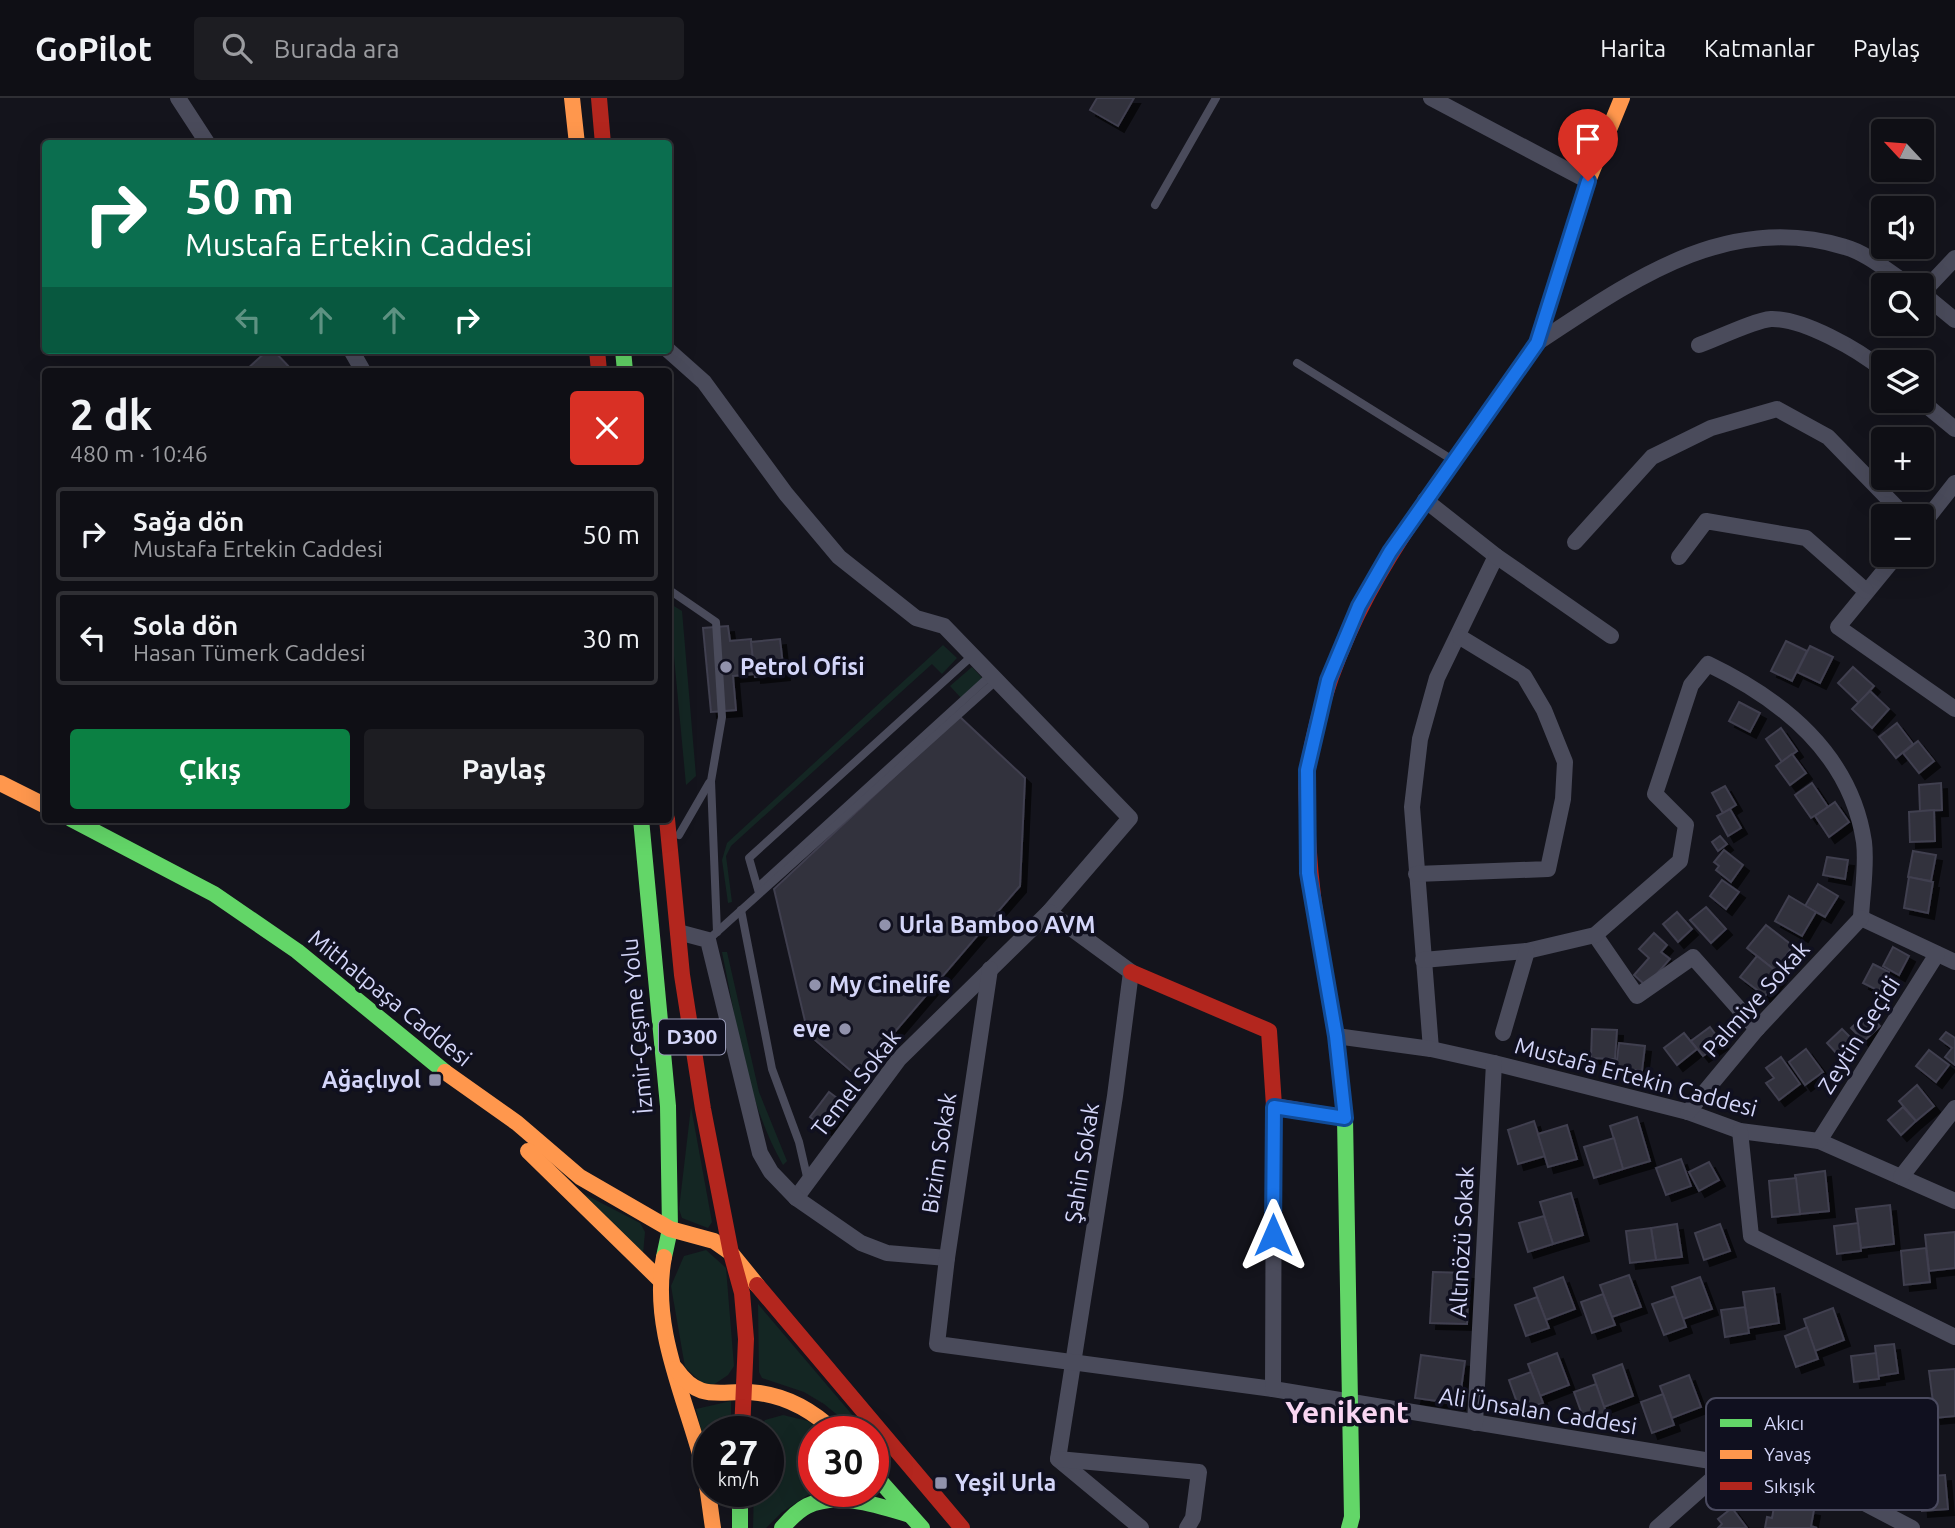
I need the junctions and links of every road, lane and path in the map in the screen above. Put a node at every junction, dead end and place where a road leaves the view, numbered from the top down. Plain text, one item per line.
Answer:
1 (178, 98) edge
2 (572, 98) edge
3 (599, 98) edge
4 (1216, 98) edge
5 (1431, 98) edge
6 (1622, 98) edge
7 (205, 140) edge
8 (577, 140) edge
9 (603, 140) edge
10 (1588, 181) junction
11 (1155, 205) dead end
12 (1955, 258) edge
13 (1890, 273) edge
14 (1934, 280) edge
15 (1934, 303) edge
16 (1955, 320) edge
17 (1537, 343) junction
18 (1699, 345) dead end
19 (672, 354) edge
20 (1871, 360) edge
21 (1297, 363) dead end
22 (1934, 412) edge
23 (1955, 429) edge
24 (1453, 461) junction
25 (1955, 483) edge
26 (1426, 500) junction
27 (1893, 504) edge
28 (1934, 510) edge
29 (1575, 542) dead end
30 (1496, 556) junction
31 (1679, 557) dead end
32 (1887, 567) edge
33 (1866, 591) junction
34 (672, 592) edge
35 (1611, 636) dead end
36 (1460, 637) junction
37 (973, 656) junction
38 (994, 677) junction
39 (1955, 709) edge
40 (710, 781) junction
41 (0, 783) edge
42 (42, 804) edge
43 (79, 823) edge
44 (641, 823) edge
45 (667, 823) edge
46 (670, 849) junction
47 (1416, 874) junction
48 (759, 890) junction
49 (741, 910) junction
50 (1049, 912) junction
51 (1861, 918) junction
52 (678, 933) junction
53 (1595, 935) junction
54 (712, 936) junction
55 (1527, 951) junction
56 (1937, 954) junction
57 (1423, 960) junction
58 (1955, 962) edge
59 (990, 969) junction
60 (1131, 972) junction
61 (1757, 1029) junction
62 (1503, 1033) dead end
63 (1336, 1036) junction
64 (1431, 1049) junction
65 (1494, 1063) junction
66 (458, 1083) junction
67 (1274, 1107) junction
68 (1955, 1108) edge
69 (1688, 1112) junction
70 (1345, 1118) junction
71 (1740, 1131) junction
72 (1819, 1140) junction
73 (669, 1177) junction
74 (1901, 1177) junction
75 (808, 1182) junction
76 (796, 1198) junction
77 (1955, 1201) edge
78 (633, 1207) junction
79 (670, 1229) junction
80 (731, 1253) junction
81 (947, 1258) junction
82 (660, 1280) junction
83 (1955, 1337) edge
84 (937, 1344) joint
85 (1074, 1361) junction
86 (673, 1365) junction
87 (1273, 1389) junction
88 (744, 1392) junction
89 (1350, 1404) junction
90 (743, 1416) edge
91 (817, 1416) edge
92 (1475, 1423) junction
93 (1058, 1459) junction
94 (1706, 1460) edge
95 (1706, 1484) edge
96 (889, 1496) edge
97 (740, 1507) edge
98 (1877, 1510) edge
99 (907, 1521) edge
100 (1910, 1527) edge
101 (713, 1528) edge
102 (740, 1528) edge
103 (782, 1528) edge
104 (922, 1528) edge
105 (962, 1528) edge
106 (1141, 1528) edge
107 (1187, 1528) edge
108 (1349, 1528) edge
109 (1657, 1528) edge

1 - 7 street
2 - 8 main road
3 - 9 main road
4 - 11 lane
5 - 10 street
6 - 10 main road
10 - 17 main road
12 - 14 street
13 - 17 street
15 - 16 street
17 - 24 main road
18 - 20 street
19 - 37 street
21 - 24 lane
22 - 23 street
24 - 26 main road
25 - 28 street
26 - 30 street
26 - 63 main road
27 - 29 street
30 - 35 street
30 - 36 street
31 - 33 street
32 - 33 street
33 - 39 street
34 - 40 lane
36 - 47 street
36 - 47 street
37 - 38 street
37 - 48 lane
38 - 48 lane
38 - 50 street, Temel Sokak
40 - 46 lane
40 - 54 lane
41 - 42 main road
43 - 66 main road, Mithatpaşa Caddesi
44 - 73 main road, İzmir-Çeşme Yolu / D300
45 - 46 main road, D300
46 - 52 main road, D300
47 - 57 street
48 - 49 lane
49 - 54 lane
49 - 75 lane
50 - 59 street, Temel Sokak
50 - 60 street
51 - 53 street
51 - 56 street
51 - 61 street, Palmiye Sokak
52 - 54 street
52 - 80 main road, D300
53 - 55 street
53 - 61 street
54 - 76 street
55 - 57 street
55 - 62 street
56 - 58 street
56 - 72 street, Zeytin Geçidi
57 - 64 street
59 - 75 street, Temel Sokak
59 - 81 street, Bizim Sokak
60 - 67 main road
60 - 85 street, Şahin Sokak
61 - 69 street, Palmiye Sokak
63 - 64 street, Mustafa Ertekin Caddesi
63 - 70 main road
64 - 65 street, Mustafa Ertekin Caddesi
65 - 69 street, Mustafa Ertekin Caddesi
65 - 92 street, Altınözü Sokak
66 - 78 main road, Mithatpaşa Caddesi
66 - 82 main road
67 - 70 main road
67 - 87 street
68 - 74 street
69 - 71 street, Mustafa Ertekin Caddesi
70 - 89 main road
71 - 72 street, Mustafa Ertekin Caddesi
71 - 83 street
72 - 74 street, Mustafa Ertekin Caddesi
73 - 78 main road
73 - 79 main road, İzmir-Çeşme Yolu / D300
74 - 77 street, Mustafa Ertekin Caddesi
75 - 76 street, Temel Sokak
76 - 81 street
78 - 79 main road, Mithatpaşa Caddesi
79 - 80 main road, Mithatpaşa Caddesi
79 - 82 main road, D300
80 - 88 main road, D300
80 - 105 main road
81 - 84 street, Bizim Sokak
82 - 86 main road, D300
84 - 85 street, Ali Ünsalan Caddesi
85 - 87 street, Ali Ünsalan Caddesi
85 - 93 street, Şahin Sokak
86 - 88 main road
86 - 101 main road, D300
87 - 89 street, Ali Ünsalan Caddesi
88 - 90 main road, D300
88 - 91 main road
89 - 92 street, Ali Ünsalan Caddesi
89 - 108 main road
92 - 94 street, Ali Ünsalan Caddesi
93 - 106 street
93 - 107 street
95 - 109 street
96 - 99 main road
97 - 102 main road
98 - 100 street, Ali Ünsalan Caddesi
99 - 103 main road
99 - 104 main road

